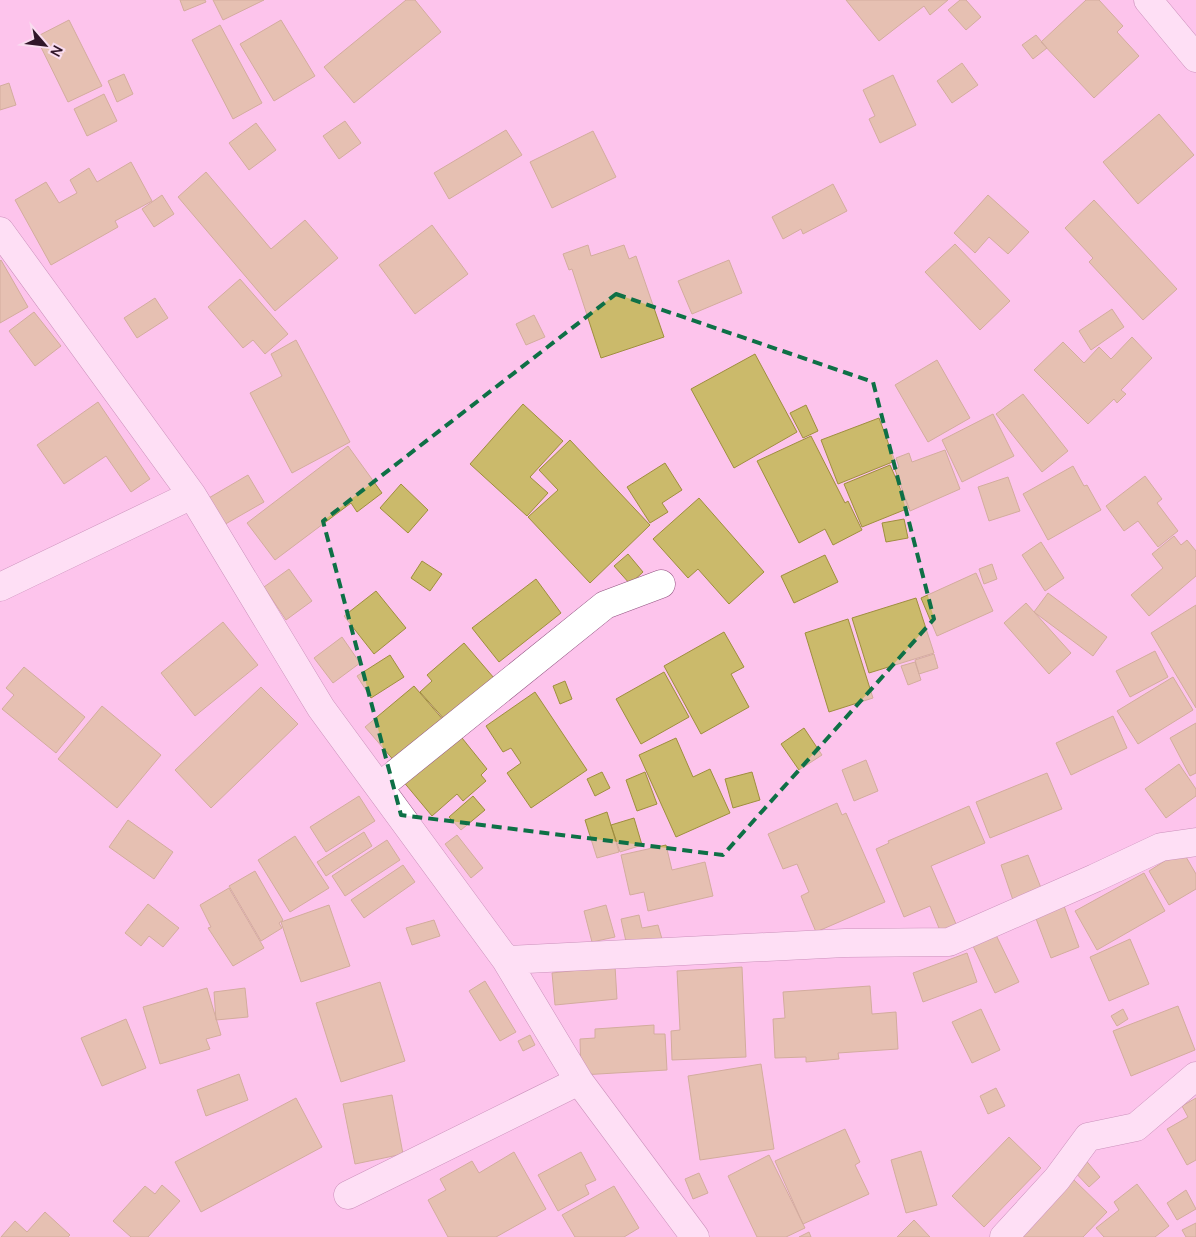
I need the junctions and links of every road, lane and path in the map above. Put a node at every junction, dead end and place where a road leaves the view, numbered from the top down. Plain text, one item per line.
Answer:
1 (1148, 0) edge
2 (1196, 58) edge
3 (0, 230) edge
4 (192, 495) junction
5 (661, 584) dead end
6 (0, 587) edge
7 (380, 787) junction
8 (1196, 842) edge
9 (506, 960) junction
10 (1196, 1076) edge
11 (579, 1081) junction
12 (348, 1196) dead end
13 (695, 1237) edge
14 (1004, 1237) edge

1 - 2 street
3 - 4 street
4 - 6 street
4 - 7 street
5 - 7 street
7 - 9 street
8 - 9 street
9 - 11 street
10 - 14 street
11 - 12 street
11 - 13 street

